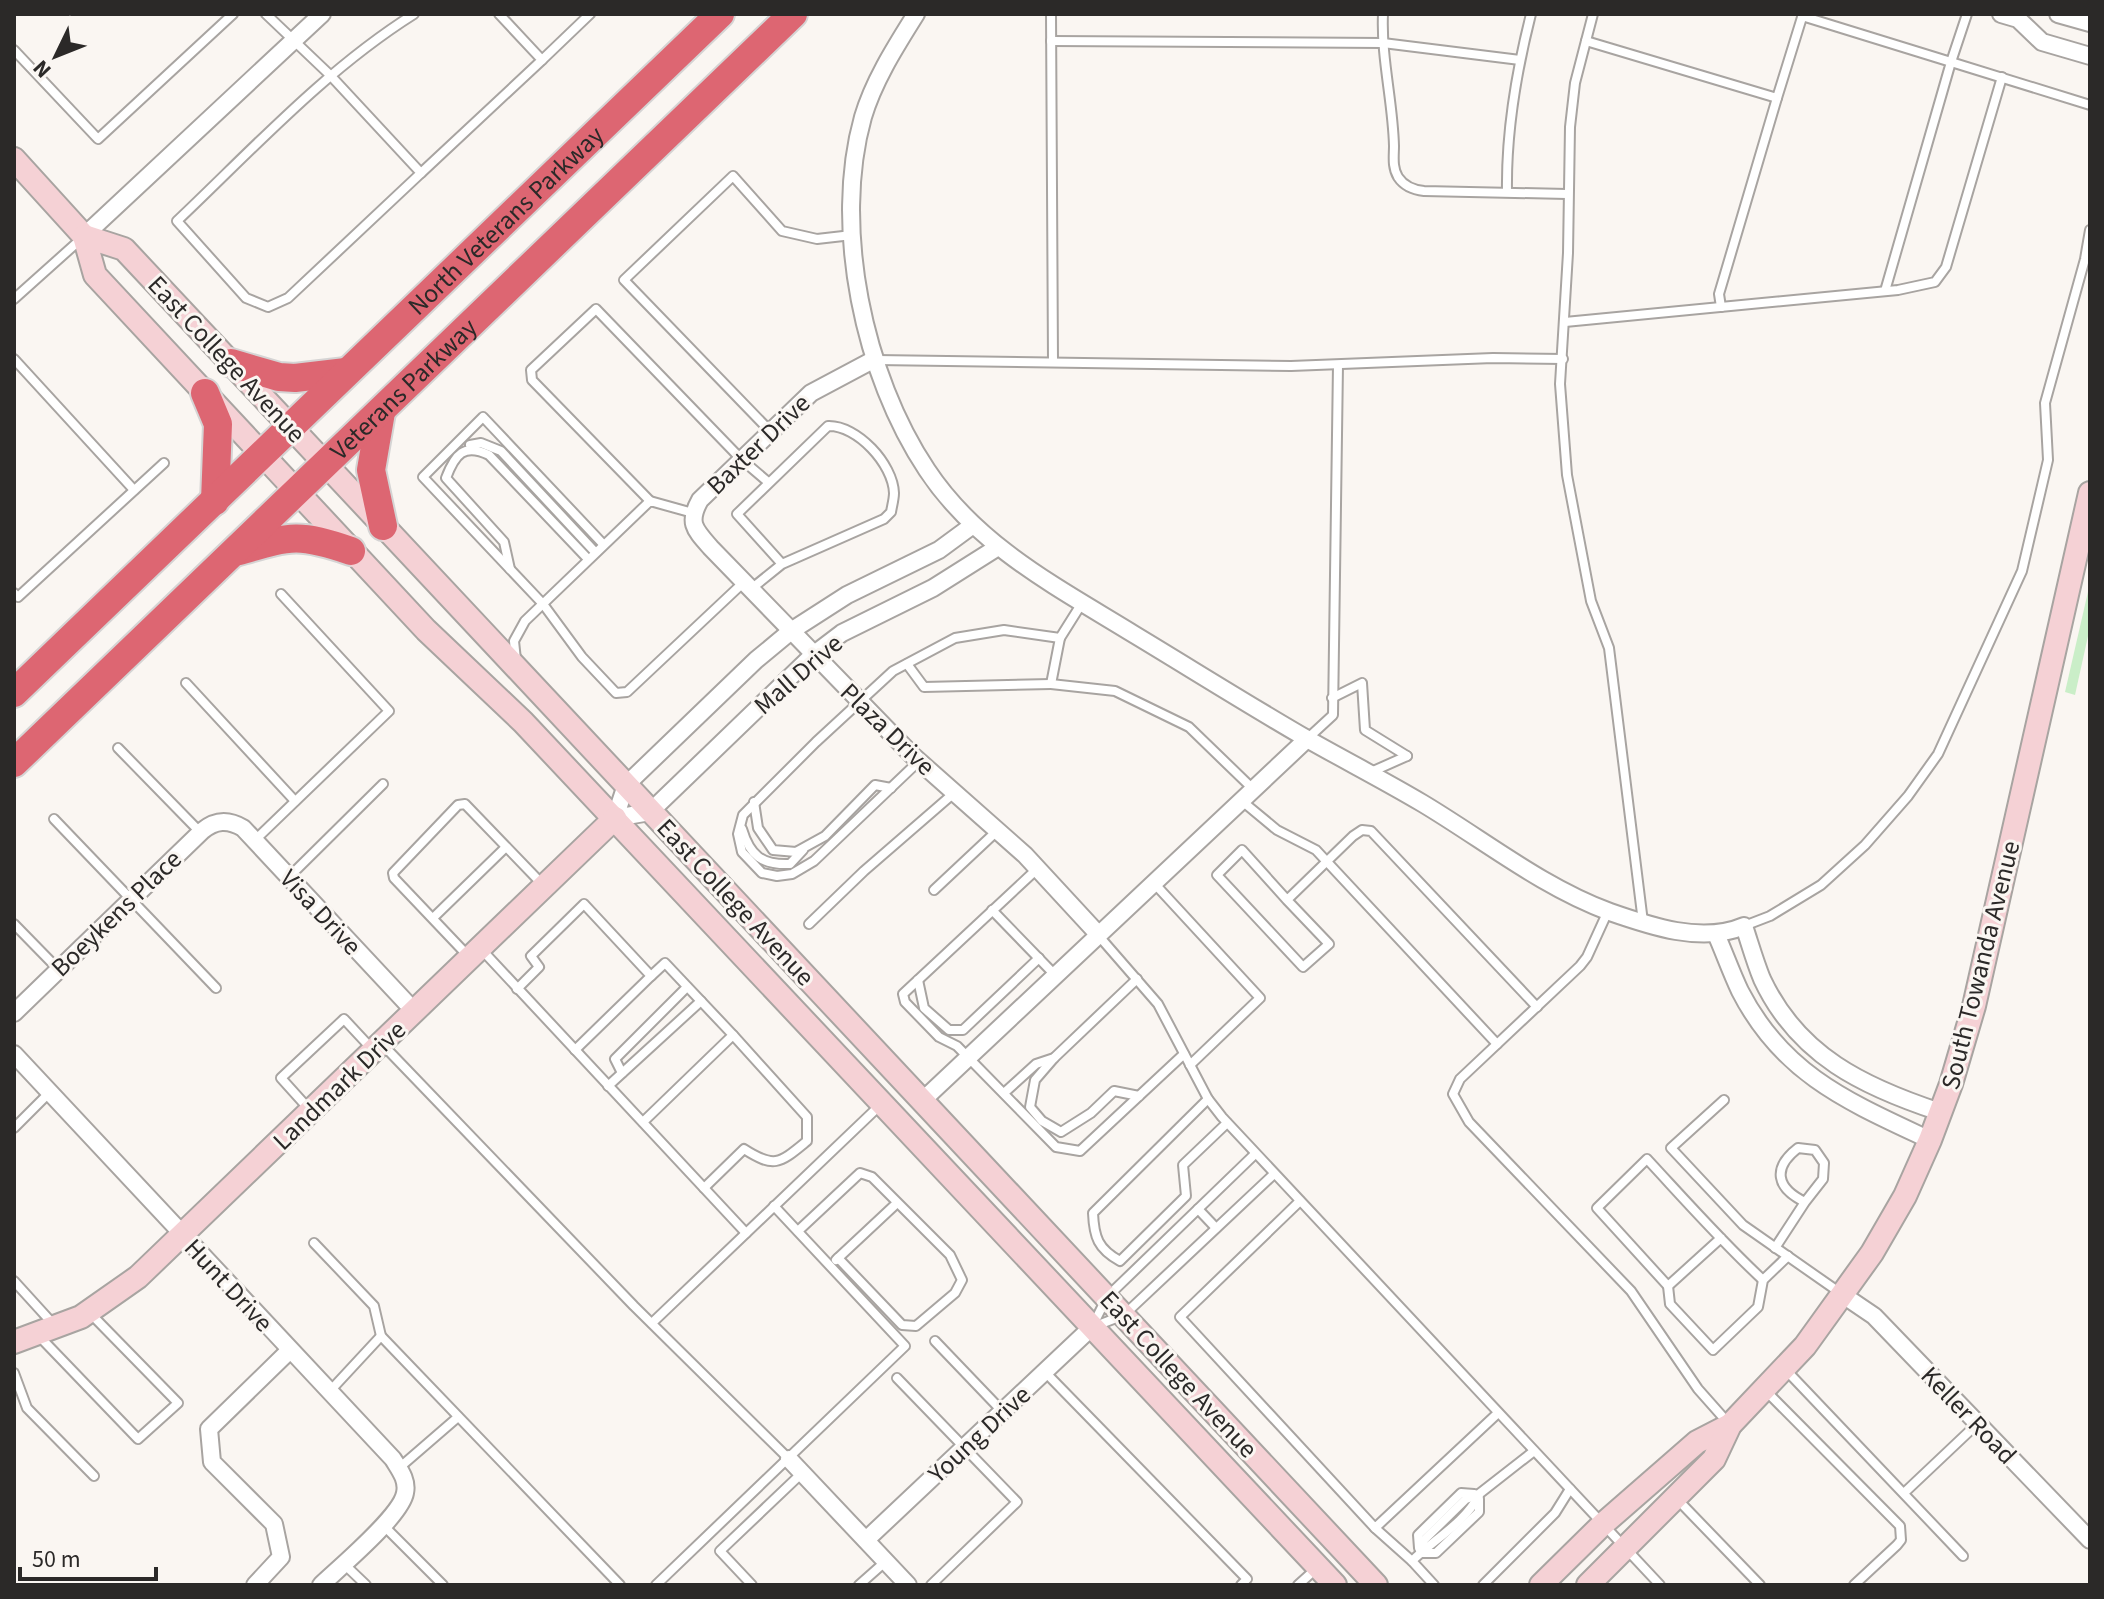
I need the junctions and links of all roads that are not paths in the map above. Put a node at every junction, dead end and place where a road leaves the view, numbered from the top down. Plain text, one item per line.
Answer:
1 (233, 14) edge
2 (266, 14) edge
3 (322, 14) edge
4 (414, 14) edge
5 (499, 14) edge
6 (590, 14) edge
7 (720, 14) edge
8 (793, 14) edge
9 (916, 14) edge
10 (1051, 14) edge
11 (1383, 14) edge
12 (1531, 14) edge
13 (1593, 14) edge
14 (1967, 14) edge
15 (2036, 14) edge
16 (2058, 14) edge
17 (1802, 15) edge
18 (2013, 16) edge
19 (2090, 23) edge
20 (292, 40) junction
21 (1051, 41) junction
22 (1586, 41) junction
23 (1383, 43) junction
24 (14, 50) edge
25 (2090, 56) edge
26 (542, 60) junction
27 (1520, 60) junction
28 (1951, 62) junction
29 (330, 75) junction
30 (2002, 77) junction
31 (1777, 98) junction
32 (2090, 105) edge
33 (14, 159) edge
34 (421, 173) junction
35 (1507, 192) junction
36 (1567, 194) junction
37 (2090, 230) edge
38 (853, 235) junction
39 (84, 236) junction
40 (1885, 291) junction
41 (14, 299) edge
42 (1721, 307) junction
43 (1565, 322) junction
44 (14, 359) edge
45 (1563, 359) junction
46 (873, 360) junction
47 (1053, 361) junction
48 (231, 363) junction
49 (1338, 365) junction
50 (346, 372) junction
51 (205, 393) junction
52 (381, 412) junction
53 (291, 425) junction
54 (770, 431) junction
55 (261, 455) junction
56 (741, 459) junction
57 (164, 463) dead end
58 (327, 464) junction
59 (768, 482) junction
60 (134, 490) junction
61 (296, 493) junction
62 (2090, 493) edge
63 (215, 501) junction
64 (650, 501) junction
65 (693, 513) junction
66 (973, 525) junction
67 (383, 526) junction
68 (2084, 543) edge
69 (603, 544) junction
70 (998, 547) junction
71 (351, 551) junction
72 (234, 553) junction
73 (592, 555) junction
74 (782, 564) junction
75 (510, 570) junction
76 (747, 586) junction
77 (14, 593) edge
78 (281, 594) dead end
79 (1082, 603) junction
80 (543, 604) junction
81 (791, 631) junction
82 (1060, 638) junction
83 (813, 655) junction
84 (907, 664) junction
85 (516, 666) junction
86 (186, 683) dead end
87 (1051, 684) junction
88 (14, 693) edge
89 (1332, 698) junction
90 (859, 702) junction
91 (1307, 739) junction
92 (118, 748) dead end
93 (919, 761) junction
94 (14, 763) edge
95 (1369, 773) junction
96 (383, 784) dead end
97 (626, 785) junction
98 (891, 788) junction
99 (955, 792) junction
100 (1247, 795) junction
101 (295, 801) junction
102 (754, 802) junction
103 (650, 812) junction
104 (615, 818) junction
105 (54, 819) dead end
106 (223, 821) joint
107 (740, 824) junction
108 (998, 830) junction
109 (200, 832) junction
110 (254, 841) junction
111 (807, 846) junction
112 (506, 847) junction
113 (1326, 861) junction
114 (1037, 869) junction
115 (289, 877) junction
116 (1153, 882) junction
117 (544, 886) junction
118 (934, 890) dead end
119 (131, 899) junction
120 (1287, 900) junction
121 (992, 910) junction
122 (1608, 911) junction
123 (433, 918) junction
124 (1643, 923) junction
125 (14, 924) edge
126 (809, 924) dead end
127 (1744, 926) junction
128 (1098, 934) junction
129 (1716, 934) junction
130 (476, 954) junction
131 (1039, 958) junction
132 (58, 969) junction
133 (1055, 975) junction
134 (651, 976) junction
135 (1137, 979) junction
136 (918, 980) junction
137 (687, 987) junction
138 (216, 988) dead end
139 (517, 989) junction
140 (701, 1001) junction
141 (1537, 1007) junction
142 (415, 1012) junction
143 (14, 1013) edge
144 (733, 1035) junction
145 (1497, 1044) junction
146 (378, 1048) junction
147 (575, 1050) junction
148 (14, 1054) edge
149 (1184, 1054) junction
150 (967, 1057) junction
151 (1054, 1058) junction
152 (1190, 1065) junction
153 (622, 1073) junction
154 (608, 1086) junction
155 (50, 1092) junction
156 (1004, 1093) junction
157 (1139, 1096) junction
158 (1208, 1099) junction
159 (1724, 1100) dead end
160 (922, 1101) junction
161 (879, 1107) junction
162 (312, 1112) junction
163 (1940, 1112) junction
164 (643, 1122) junction
165 (1227, 1123) junction
166 (14, 1128) edge
167 (1930, 1140) junction
168 (1255, 1154) junction
169 (1274, 1174) junction
170 (704, 1188) junction
171 (1300, 1201) junction
172 (1805, 1202) junction
173 (897, 1203) junction
174 (774, 1206) junction
175 (1198, 1209) junction
176 (1027, 1211) junction
177 (1216, 1228) junction
178 (798, 1231) junction
179 (746, 1233) junction
180 (182, 1235) junction
181 (1721, 1238) junction
182 (314, 1243) dead end
183 (1775, 1248) junction
184 (1788, 1256) junction
185 (838, 1258) junction
186 (830, 1265) junction
187 (1763, 1280) junction
188 (14, 1281) edge
189 (1668, 1286) junction
190 (1843, 1295) junction
191 (1107, 1297) junction
192 (88, 1312) junction
193 (1124, 1315) junction
194 (652, 1323) junction
195 (1092, 1327) junction
196 (46, 1330) junction
197 (381, 1336) junction
198 (935, 1341) dead end
199 (14, 1342) edge
200 (290, 1350) junction
201 (1785, 1369) junction
202 (1045, 1372) junction
203 (14, 1373) edge
204 (897, 1378) dead end
205 (1764, 1390) junction
206 (330, 1392) junction
207 (1002, 1412) junction
208 (1498, 1413) junction
209 (458, 1417) junction
210 (1977, 1424) junction
211 (1730, 1425) junction
212 (964, 1448) junction
213 (1534, 1451) junction
214 (789, 1459) junction
215 (399, 1468) junction
216 (802, 1473) junction
217 (94, 1476) dead end
218 (1570, 1489) junction
219 (1904, 1493) junction
220 (1479, 1494) junction
221 (1677, 1498) junction
222 (1603, 1524) junction
223 (383, 1525) junction
224 (1375, 1528) junction
225 (866, 1540) junction
226 (2090, 1540) edge
227 (1626, 1548) junction
228 (1420, 1553) junction
229 (1963, 1556) dead end
230 (886, 1561) junction
231 (1412, 1561) junction
232 (344, 1563) junction
233 (1318, 1567) junction
234 (255, 1585) edge
235 (321, 1585) edge
236 (366, 1585) edge
237 (443, 1585) edge
238 (620, 1585) edge
239 (656, 1585) edge
240 (752, 1585) edge
241 (859, 1585) edge
242 (908, 1585) edge
243 (931, 1585) edge
244 (1241, 1585) edge
245 (1298, 1585) edge
246 (1335, 1585) edge
247 (1376, 1585) edge
248 (1434, 1585) edge
249 (1483, 1585) edge
250 (1541, 1585) edge
251 (1588, 1585) edge
252 (1660, 1585) edge
253 (1760, 1585) edge
254 (1854, 1585) edge

1 - 24 lane
2 - 20 lane
3 - 20 street
4 - 29 lane
5 - 26 lane
6 - 26 lane
7 - 50 highway, North Veterans Parkway
8 - 52 highway, Veterans Parkway
9 - 38 street
10 - 21 lane
11 - 23 lane
12 - 27 lane
13 - 22 lane
14 - 28 lane
15 - 18 street
16 - 19 street
17 - 28 lane
17 - 31 lane
18 - 25 street
20 - 29 lane
20 - 39 street
21 - 23 lane
21 - 47 lane
22 - 31 lane
22 - 36 lane
23 - 27 lane
23 - 35 lane
26 - 34 lane
27 - 35 lane
28 - 30 lane
28 - 40 lane
29 - 34 lane
29 - 34 lane
30 - 32 lane
30 - 40 lane
31 - 42 lane
33 - 39 main road, East College Avenue
35 - 36 lane
36 - 43 lane
37 - 127 lane
38 - 46 street
38 - 54 lane
39 - 41 lane
39 - 48 main road, East College Avenue
39 - 51 main road, East College Avenue
40 - 42 lane
42 - 43 lane
43 - 45 lane
44 - 60 lane
45 - 49 lane
45 - 124 lane
46 - 47 lane
46 - 54 street, Baxter Drive
46 - 66 street
47 - 49 lane
48 - 50 highway
48 - 53 main road, East College Avenue
49 - 89 lane
50 - 53 highway, North Veterans Parkway
51 - 55 main road, East College Avenue
51 - 63 highway
52 - 58 highway, Veterans Parkway
52 - 67 highway
53 - 55 highway, Veterans Parkway
53 - 58 main road, East College Avenue
54 - 56 street, Baxter Drive
55 - 61 main road, East College Avenue
55 - 63 highway, Veterans Parkway
56 - 59 lane
56 - 64 lane
56 - 65 street, Baxter Drive
57 - 60 lane
58 - 61 highway, Veterans Parkway
58 - 67 main road, East College Avenue
59 - 74 lane
59 - 74 lane
60 - 77 lane
61 - 71 main road, East College Avenue
61 - 72 highway, Veterans Parkway
62 - 68 main road, South Towanda Avenue
63 - 88 highway, Veterans Parkway
64 - 65 lane
64 - 69 lane
65 - 76 street, Plaza Drive
66 - 70 street
66 - 81 street, Mall Drive
67 - 85 main road, East College Avenue
68 - 163 main road, South Towanda Avenue
69 - 73 lane
69 - 75 lane
70 - 79 street
70 - 83 street, Mall Drive
71 - 72 highway
71 - 104 main road, East College Avenue
72 - 94 highway, Veterans Parkway
73 - 75 lane
73 - 80 lane
74 - 76 lane
75 - 80 lane
76 - 80 lane
76 - 81 street, Plaza Drive
78 - 101 lane
79 - 82 lane
79 - 91 street
80 - 85 lane
81 - 83 street, Plaza Drive
81 - 97 street, Mall Drive
82 - 84 lane
82 - 87 lane
83 - 90 street, Plaza Drive
83 - 103 street, Mall Drive
84 - 87 lane
84 - 90 lane
85 - 97 main road, East College Avenue
86 - 101 lane
87 - 100 lane
89 - 91 lane
89 - 95 lane
90 - 93 street, Plaza Drive
90 - 102 lane
91 - 95 street
91 - 100 street
92 - 109 lane
93 - 98 lane
93 - 99 street, Plaza Drive
95 - 122 street
96 - 115 lane
97 - 103 main road, East College Avenue
97 - 104 street, Landmark Drive
98 - 107 lane
98 - 111 lane
99 - 108 street, Plaza Drive
99 - 126 lane
100 - 113 lane
100 - 116 street
101 - 110 lane
102 - 107 lane
102 - 111 lane
103 - 104 street
103 - 160 main road, East College Avenue
104 - 117 main road, Landmark Drive
104 - 161 main road, East College Avenue
105 - 119 lane
106 - 109 street, Boeykens Place
106 - 110 street, Visa Drive
107 - 111 lane
108 - 114 street, Plaza Drive
108 - 118 lane
109 - 119 street, Boeykens Place
110 - 115 street, Visa Drive
112 - 117 lane
112 - 123 lane
112 - 123 lane
113 - 120 lane
113 - 141 lane
113 - 145 lane
114 - 121 lane
114 - 128 street, Plaza Drive
115 - 142 street, Visa Drive
116 - 128 street
116 - 152 lane
117 - 130 main road, Landmark Drive
119 - 132 street, Boeykens Place
119 - 138 lane
120 - 120 lane
121 - 131 lane
121 - 136 lane
122 - 124 street
122 - 141 lane
123 - 130 lane
124 - 129 street
125 - 132 lane
127 - 129 street
127 - 163 street
128 - 133 street
128 - 135 lane
129 - 167 street
130 - 139 lane
130 - 142 main road, Landmark Drive
131 - 133 lane
131 - 136 lane
132 - 143 street, Boeykens Place
133 - 150 street
134 - 137 lane
134 - 139 lane
134 - 147 lane
135 - 149 lane
135 - 151 lane
136 - 150 lane
137 - 140 lane
137 - 153 lane
139 - 147 lane
140 - 144 lane
140 - 153 lane
141 - 145 lane
142 - 146 main road, Landmark Drive
144 - 164 lane
144 - 170 lane
145 - 211 lane
146 - 162 main road, Landmark Drive
146 - 162 lane
146 - 194 lane
147 - 154 lane
148 - 155 street, Hunt Drive
149 - 152 lane
149 - 157 lane
150 - 156 lane
150 - 160 street
151 - 156 lane
151 - 157 lane
152 - 158 lane
153 - 154 lane
154 - 164 lane
155 - 166 lane
155 - 180 street, Hunt Drive
156 - 157 lane
158 - 165 lane
158 - 165 lane
159 - 183 lane
160 - 176 main road, East College Avenue
161 - 174 lane
161 - 176 main road
161 - 195 main road, East College Avenue
162 - 180 main road, Landmark Drive
163 - 167 main road, South Towanda Avenue
164 - 170 lane
165 - 168 lane
167 - 190 main road, South Towanda Avenue
168 - 169 lane
168 - 175 lane
169 - 171 lane
169 - 177 lane
170 - 179 lane
171 - 208 lane
171 - 224 lane
172 - 172 lane
172 - 183 lane
173 - 178 lane
173 - 185 lane
173 - 185 lane
174 - 178 lane
174 - 179 lane
175 - 177 lane
175 - 191 lane
176 - 191 main road, East College Avenue
177 - 193 lane
178 - 186 lane
179 - 194 lane
180 - 192 main road, Landmark Drive
180 - 200 street, Hunt Drive
181 - 187 lane
181 - 189 lane
181 - 189 lane
182 - 197 lane
183 - 184 lane
184 - 187 lane
184 - 190 lane
185 - 186 lane
186 - 214 lane
187 - 189 lane
188 - 196 lane
190 - 201 main road, South Towanda Avenue
190 - 210 street, Keller Road
191 - 193 main road, East College Avenue
191 - 195 lane
192 - 196 main road, Landmark Drive
192 - 196 lane
193 - 195 lane
193 - 247 main road, East College Avenue
194 - 214 lane
195 - 202 street, Young Drive
195 - 233 main road, East College Avenue
196 - 199 main road, Landmark Drive
197 - 206 lane
197 - 209 lane
198 - 207 lane
200 - 206 street, Hunt Drive
200 - 234 street
201 - 205 main road, South Towanda Avenue
201 - 219 lane
202 - 207 street, Young Drive
202 - 244 lane
203 - 217 lane
204 - 212 lane
205 - 211 main road, South Towanda Avenue
205 - 254 lane
206 - 215 street, Hunt Drive
207 - 212 street, Young Drive
208 - 213 lane
208 - 224 lane
209 - 215 lane
209 - 238 lane
210 - 219 lane
210 - 226 street, Keller Road
211 - 221 main road, South Towanda Avenue
211 - 222 main road, South Towanda Avenue
212 - 225 street, Young Drive
212 - 243 lane
213 - 218 lane
213 - 220 lane
214 - 216 street
214 - 239 lane
215 - 223 street
216 - 225 street
216 - 240 lane
218 - 222 lane
218 - 249 lane
219 - 229 lane
220 - 228 lane
220 - 228 lane
221 - 227 main road, South Towanda Avenue
221 - 253 lane
222 - 227 lane
222 - 250 main road, South Towanda Avenue
223 - 232 street
223 - 237 lane
224 - 231 lane
225 - 230 street
227 - 251 main road, South Towanda Avenue
227 - 252 lane
228 - 231 lane
230 - 241 lane
230 - 242 street
231 - 248 lane
232 - 235 street
232 - 236 lane
233 - 245 lane
233 - 246 main road, East College Avenue

